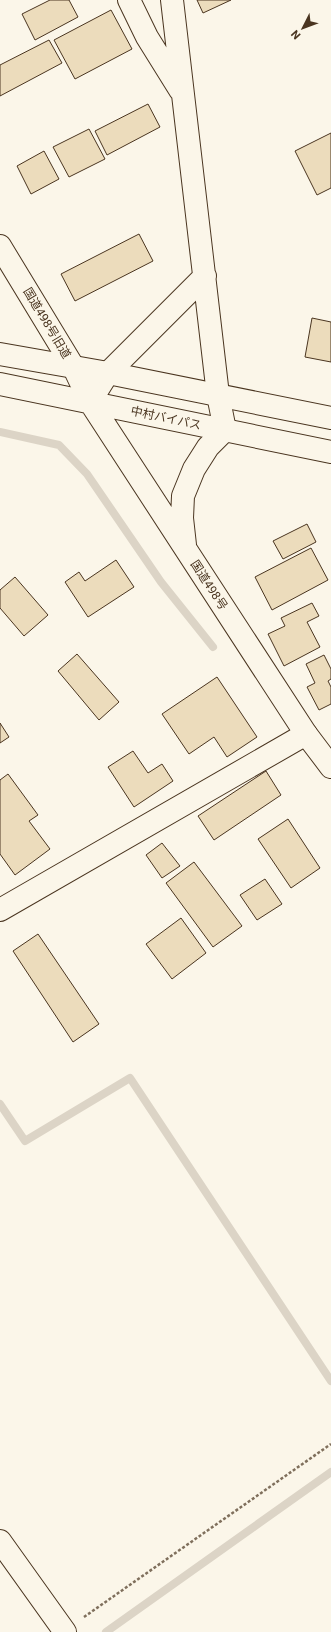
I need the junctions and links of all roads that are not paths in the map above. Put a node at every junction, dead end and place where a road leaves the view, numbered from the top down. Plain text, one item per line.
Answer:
1 (129, 0) edge
2 (172, 0) edge
3 (184, 96) junction
4 (0, 246) edge
5 (205, 276) junction
6 (0, 354) edge
7 (74, 368) junction
8 (108, 373) junction
9 (0, 384) edge
10 (218, 395) junction
11 (90, 402) junction
12 (331, 418) edge
13 (225, 430) junction
14 (331, 452) edge
15 (186, 549) junction
16 (306, 734) junction
17 (331, 767) edge
18 (0, 910) edge
19 (0, 1541) edge
20 (64, 1631) edge

1 - 3 main road
2 - 3 main road
3 - 5 main road
4 - 7 main road, 国道498号旧道
5 - 8 main road
5 - 10 main road
6 - 7 main road
7 - 8 main road
7 - 11 main road, 国道498号旧道
8 - 10 main road
8 - 11 main road
9 - 11 main road, 中村バイパス
10 - 12 main road
10 - 13 main road
11 - 13 main road, 中村バイパス
11 - 15 main road, 国道498号
13 - 14 main road, 中村バイパス
13 - 15 main road
15 - 16 main road, 国道498号
16 - 17 main road, 国道498号
16 - 18 main road
19 - 20 main road

